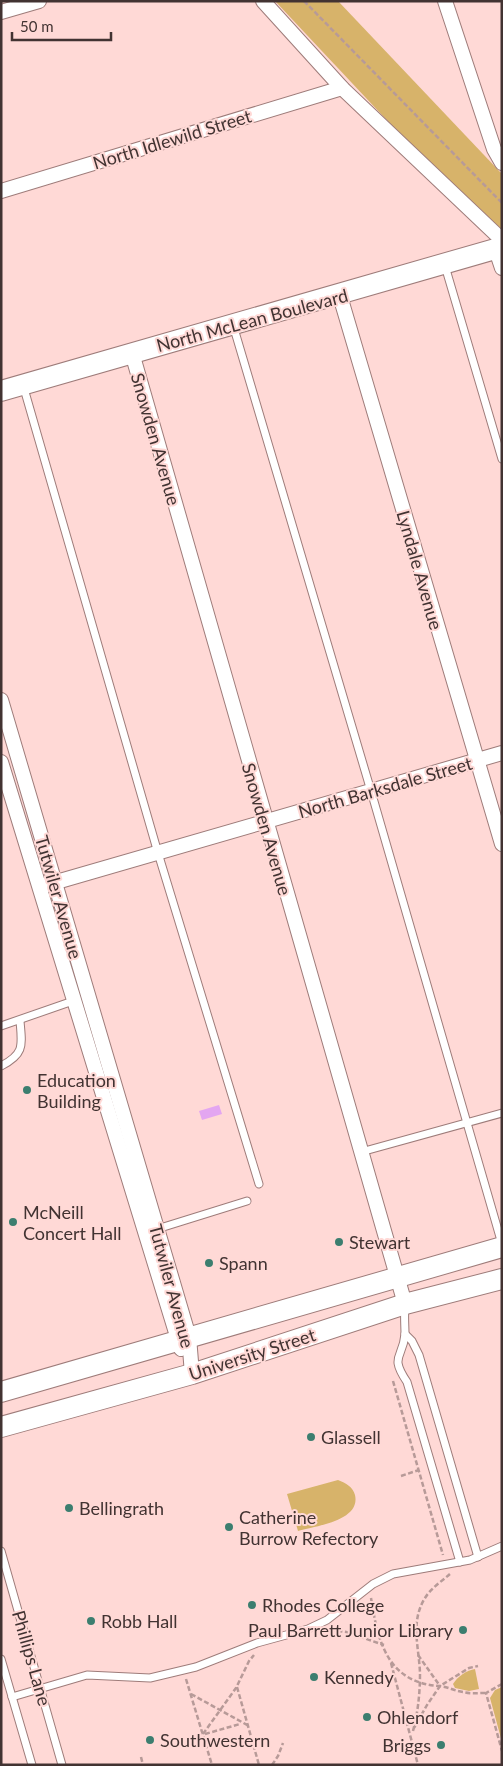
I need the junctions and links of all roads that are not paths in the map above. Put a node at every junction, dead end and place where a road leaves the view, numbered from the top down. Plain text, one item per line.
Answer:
1 (39, 1) edge
2 (263, 1) edge
3 (445, 1) edge
4 (1, 12) edge
5 (342, 88) junction
6 (502, 163) edge
7 (1, 191) edge
8 (500, 251) edge
9 (445, 266) junction
10 (340, 296) junction
11 (232, 325) junction
12 (132, 353) junction
13 (23, 385) junction
14 (1, 392) edge
15 (502, 459) edge
16 (1, 700) edge
17 (502, 753) edge
18 (476, 760) junction
19 (2, 767) edge
20 (371, 791) junction
21 (265, 822) junction
22 (502, 844) edge
23 (158, 853) junction
24 (55, 883) junction
25 (38, 888) junction
26 (89, 997) junction
27 (73, 1001) junction
28 (20, 1020) junction
29 (1, 1026) edge
30 (1, 1066) edge
31 (121, 1106) junction
32 (106, 1111) junction
33 (502, 1113) edge
34 (467, 1123) junction
35 (361, 1152) junction
36 (259, 1184) dead end
37 (247, 1201) dead end
38 (158, 1229) junction
39 (502, 1246) edge
40 (397, 1276) junction
41 (502, 1279) edge
42 (405, 1304) junction
43 (405, 1334) junction
44 (183, 1338) junction
45 (192, 1374) junction
46 (1, 1392) edge
47 (1, 1427) edge
48 (502, 1546) edge
49 (1, 1551) edge
50 (478, 1557) junction
51 (460, 1562) junction
52 (1, 1659) edge
53 (40, 1689) junction
54 (12, 1697) junction
55 (32, 1765) edge
56 (62, 1765) edge

1 - 4 street
2 - 5 street
3 - 6 street
5 - 7 street, North Idlewild Street
5 - 8 street
8 - 9 main road, North McLean Boulevard
9 - 10 main road, North McLean Boulevard
9 - 15 lane
10 - 11 main road, North McLean Boulevard
10 - 18 street, Lyndale Avenue
11 - 12 main road, North McLean Boulevard
11 - 20 lane
12 - 13 main road, North McLean Boulevard
12 - 21 street, Snowden Avenue
13 - 14 main road, North McLean Boulevard
13 - 23 lane
16 - 24 street, Tutwiler Avenue
17 - 18 street, North Barksdale Street
18 - 20 street, North Barksdale Street
18 - 22 street, Lyndale Avenue
19 - 25 street, Tutwiler Avenue
20 - 21 street, North Barksdale Street
20 - 34 lane
21 - 23 street, North Barksdale Street
21 - 35 street, Snowden Avenue
23 - 24 street, North Barksdale Street
23 - 36 lane
24 - 25 street, North Barksdale Street
24 - 26 street, Tutwiler Avenue
25 - 27 street, Tutwiler Avenue
26 - 27 street
26 - 31 street, Tutwiler Avenue
27 - 28 lane
27 - 32 street, Tutwiler Avenue
28 - 29 lane
28 - 30 lane
31 - 32 street
31 - 38 street, Tutwiler Avenue
32 - 44 street, Tutwiler Avenue
33 - 34 lane
34 - 35 lane
34 - 39 lane
35 - 40 street, Snowden Avenue
37 - 38 lane
38 - 44 street, Tutwiler Avenue
39 - 40 main road, University Street
40 - 42 street, Snowden Avenue
40 - 44 main road, University Street
41 - 42 main road, University Street
42 - 43 lane
42 - 45 main road, University Street
43 - 50 lane
43 - 51 lane
44 - 45 street, Tutwiler Avenue
44 - 46 main road, University Street
45 - 47 main road, University Street
48 - 50 lane
49 - 53 lane, Phillips Lane
50 - 51 lane
51 - 53 lane
52 - 54 lane, Phillips Lane
53 - 54 lane
53 - 56 lane, Phillips Lane
54 - 55 lane, Phillips Lane

